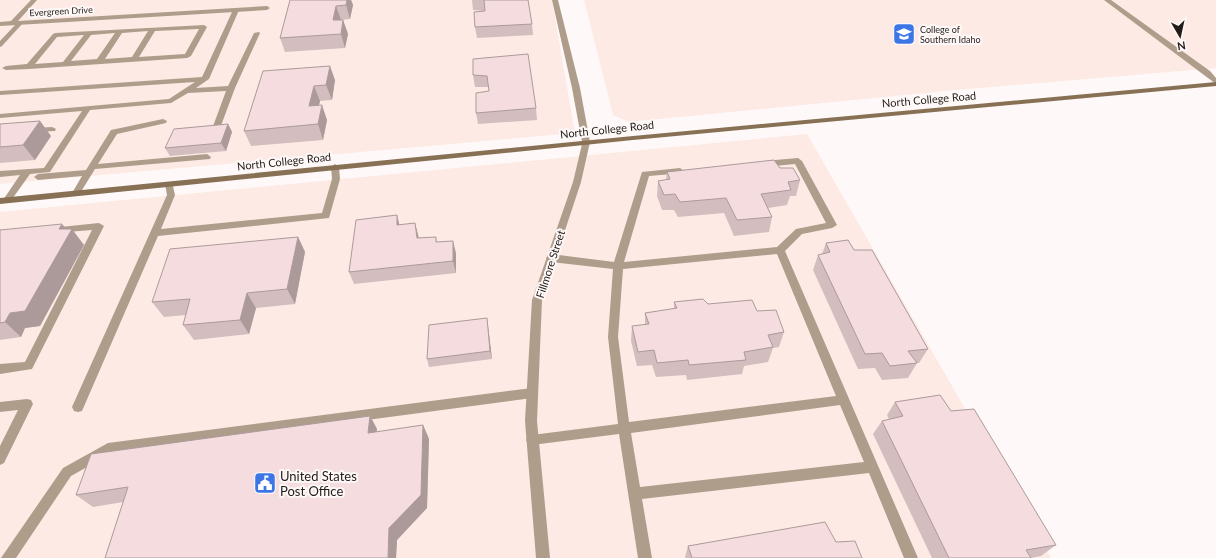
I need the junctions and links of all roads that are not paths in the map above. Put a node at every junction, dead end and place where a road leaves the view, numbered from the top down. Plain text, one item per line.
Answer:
1 (34, 0) edge
2 (555, 0) edge
3 (1107, 0) edge
4 (268, 8) dead end
5 (236, 10) junction
6 (16, 23) junction
7 (0, 24) edge
8 (153, 29) junction
9 (120, 31) junction
10 (90, 33) junction
11 (257, 33) dead end
12 (0, 45) edge
13 (134, 59) junction
14 (99, 62) junction
15 (65, 64) junction
16 (29, 67) junction
17 (3, 68) edge
18 (0, 76) edge
19 (204, 79) junction
20 (1216, 83) edge
21 (231, 88) junction
22 (186, 91) junction
23 (0, 93) edge
24 (88, 108) junction
25 (0, 116) edge
26 (163, 121) dead end
27 (52, 129) dead end
28 (216, 129) edge
29 (22, 131) edge
30 (586, 142) junction
31 (207, 156) dead end
32 (752, 165) edge
33 (335, 167) junction
34 (90, 170) junction
35 (691, 170) edge
36 (0, 174) edge
37 (24, 175) junction
38 (169, 184) junction
39 (76, 193) junction
40 (3, 200) edge
41 (46, 230) edge
42 (153, 233) junction
43 (780, 250) junction
44 (551, 258) junction
45 (618, 266) junction
46 (0, 369) edge
47 (532, 393) junction
48 (844, 400) junction
49 (0, 407) edge
50 (78, 407) dead end
51 (625, 428) junction
52 (532, 440) junction
53 (0, 459) edge
54 (872, 467) junction
55 (635, 494) junction
56 (8, 558) edge
57 (543, 558) edge
58 (645, 558) edge
59 (911, 558) edge

1 - 6 street
2 - 30 street, Fillmore Street
3 - 20 street
4 - 5 street, Evergreen Drive
5 - 6 street, Evergreen Drive
5 - 19 street
6 - 7 street, Evergreen Drive
6 - 12 street
8 - 9 street
8 - 13 street
8 - 13 street
9 - 10 street
9 - 14 street
10 - 15 street
10 - 16 street
11 - 21 street
13 - 14 street
14 - 15 street
15 - 16 street
16 - 17 street
17 - 18 street
19 - 22 street
19 - 23 street
20 - 30 main road, North College Road
21 - 22 street
21 - 28 street
22 - 24 street
24 - 25 street
24 - 37 street
26 - 34 street
27 - 29 street
30 - 33 main road, North College Road
30 - 44 street, Fillmore Street
31 - 34 street
32 - 43 street
33 - 38 main road, North College Road
33 - 42 street
34 - 37 street
34 - 39 street
35 - 45 street
36 - 37 street
37 - 40 street
38 - 39 main road, North College Road
38 - 42 street
39 - 40 main road, North College Road
41 - 46 street
42 - 50 street
43 - 45 street
43 - 48 street
44 - 45 street
44 - 47 street, Fillmore Street
45 - 51 street
47 - 52 street, Fillmore Street
47 - 56 street
48 - 51 street
48 - 54 street
49 - 53 street
51 - 52 street
51 - 55 street
52 - 57 street, Fillmore Street
54 - 55 street
54 - 59 street
55 - 58 street

